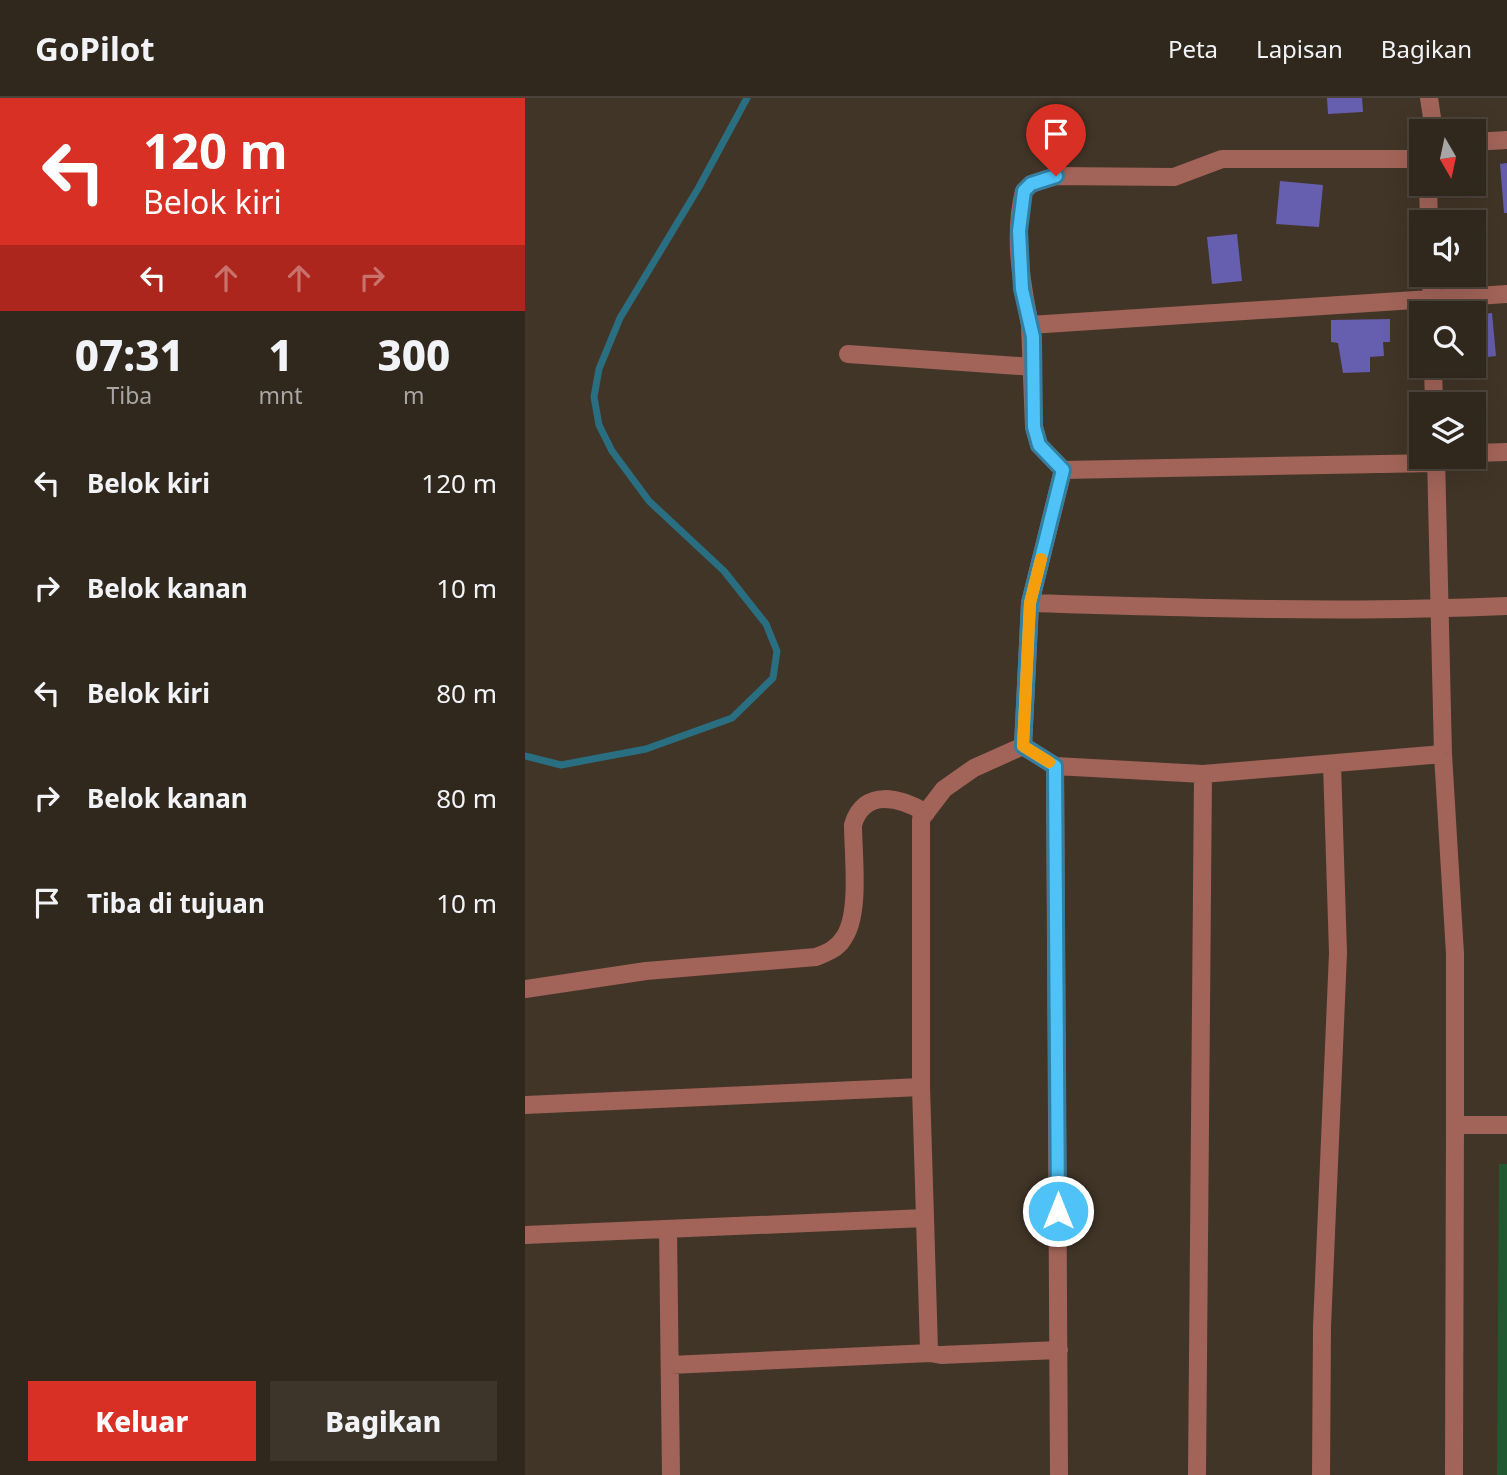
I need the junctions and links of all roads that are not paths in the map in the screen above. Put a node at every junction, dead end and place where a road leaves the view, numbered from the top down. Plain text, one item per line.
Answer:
1 (1429, 98) edge
2 (1432, 119) edge
3 (1507, 140) edge
4 (1486, 141) edge
5 (1409, 159) edge
6 (1507, 294) edge
7 (1466, 301) edge
8 (1409, 308) edge
9 (1031, 325) junction
10 (848, 354) dead end
11 (1033, 367) junction
12 (1507, 452) edge
13 (1486, 453) edge
14 (1409, 461) edge
15 (1436, 469) edge
16 (1063, 470) junction
17 (1030, 603) junction
18 (1507, 606) edge
19 (1439, 609) junction
20 (1023, 746) junction
21 (1443, 754) junction
22 (1332, 764) junction
23 (1055, 766) junction
24 (1203, 774) junction
25 (926, 813) junction
26 (525, 989) edge
27 (921, 1087) junction
28 (525, 1105) edge
29 (1455, 1125) junction
30 (1507, 1125) edge
31 (925, 1218) junction
32 (668, 1229) junction
33 (525, 1236) edge
34 (1059, 1350) junction
35 (930, 1353) junction
36 (670, 1365) junction
37 (671, 1475) edge
38 (1059, 1475) edge
39 (1197, 1475) edge
40 (1321, 1475) edge
41 (1454, 1475) edge

1 - 2 street
3 - 4 street
5 - 9 street
6 - 7 street
8 - 9 street
9 - 11 street
10 - 11 street
11 - 16 street
12 - 13 street
14 - 16 street
15 - 19 street
16 - 17 street
17 - 19 street
17 - 20 street
18 - 19 street
19 - 21 street
20 - 23 street
20 - 25 street
21 - 22 street
21 - 29 street
22 - 24 street
22 - 40 street
23 - 24 street
23 - 34 street
24 - 39 street
25 - 26 street
25 - 27 street
27 - 28 street
27 - 31 street
29 - 30 street
29 - 41 street
31 - 32 street
31 - 35 street
32 - 33 street
32 - 36 street
34 - 35 street
34 - 38 street
35 - 36 street
36 - 37 street

